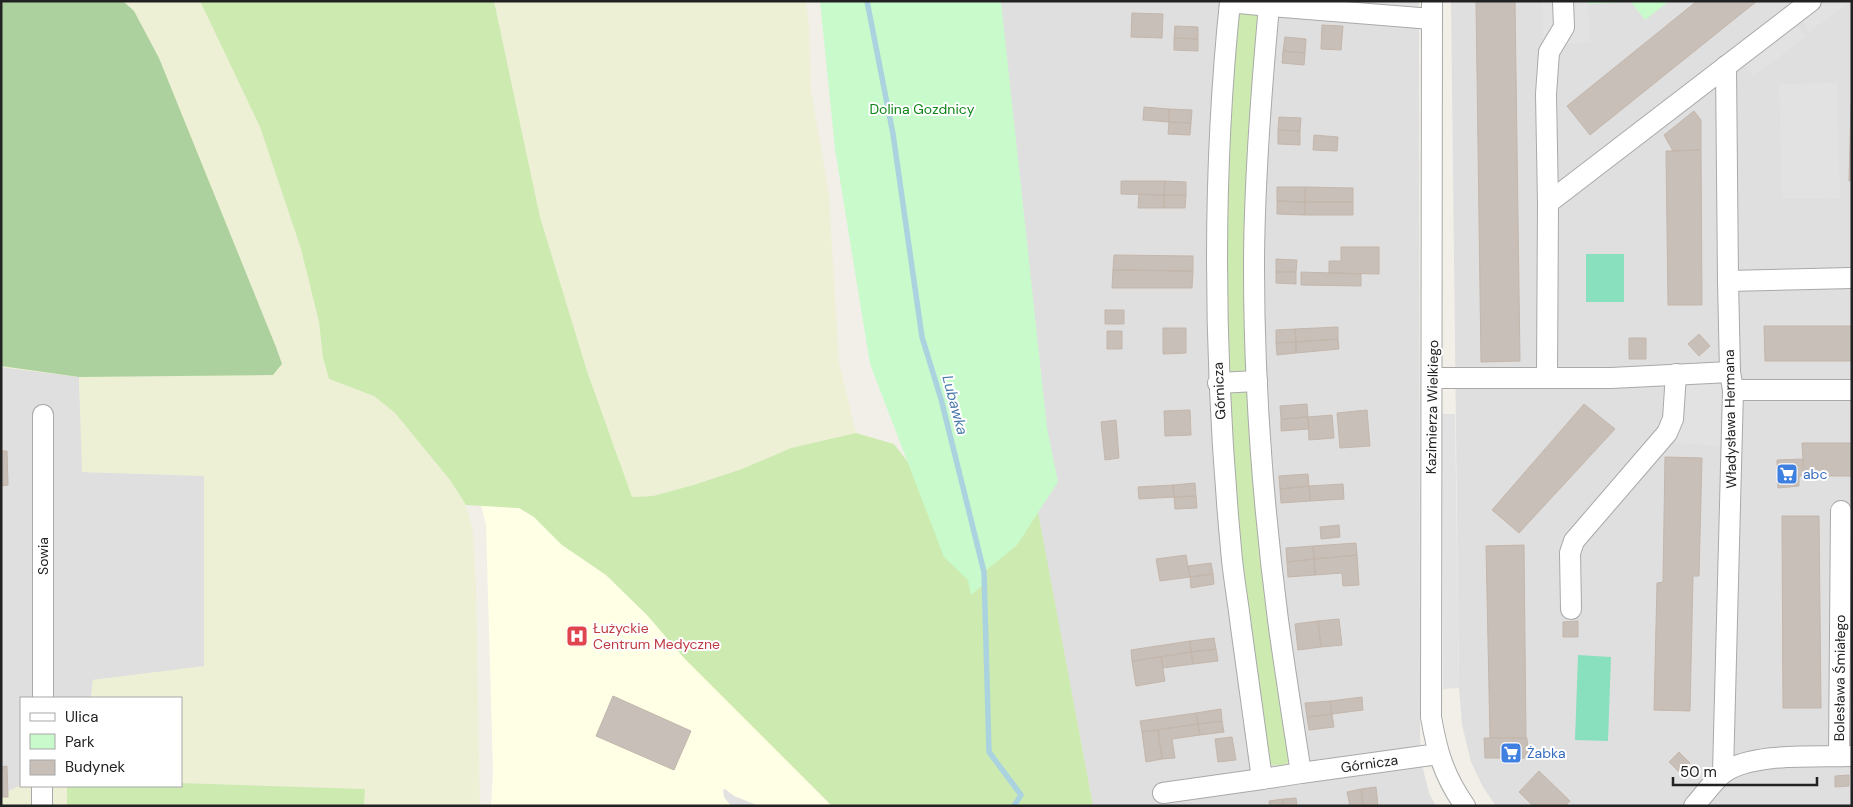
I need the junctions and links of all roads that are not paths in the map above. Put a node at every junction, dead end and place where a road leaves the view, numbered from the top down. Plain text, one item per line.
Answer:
1 (1225, 1) edge
2 (1563, 1) edge
3 (1811, 1) edge
4 (1230, 2) edge
5 (1269, 6) junction
6 (1432, 10) edge
7 (1726, 66) junction
8 (1548, 203) junction
9 (1852, 278) edge
10 (1728, 281) junction
11 (1676, 374) junction
12 (1432, 378) junction
13 (1547, 378) junction
14 (1257, 381) junction
15 (1732, 381) junction
16 (1218, 383) junction
17 (1852, 390) edge
18 (43, 415) dead end
19 (1841, 511) dead end
20 (1572, 609) dead end
21 (43, 697) edge
22 (1438, 754) junction
23 (1845, 756) edge
24 (1301, 773) junction
25 (1723, 773) junction
26 (1262, 779) junction
27 (42, 787) edge
28 (1163, 794) dead end
29 (42, 806) edge
30 (1464, 806) edge
31 (1694, 806) edge

1 - 4 street
2 - 8 street
3 - 7 street
4 - 5 street
4 - 16 street, Górnicza
5 - 6 street
5 - 14 street
6 - 12 street, Kazimierza Wielkiego
7 - 8 street
7 - 10 street, Władysława Hermana
8 - 13 street
9 - 10 street
10 - 15 street, Władysława Hermana
11 - 13 street
11 - 15 street
11 - 20 street
12 - 13 street
12 - 22 street, Kazimierza Wielkiego
14 - 16 street
14 - 24 street
15 - 17 street
15 - 25 street, Władysława Hermana
16 - 26 street, Górnicza
18 - 21 street, Sowia
19 - 23 street, Bolesława Śmiałego
22 - 24 street, Górnicza
22 - 30 street, Kazimierza Wielkiego
23 - 25 street, Bolesława Śmiałego
24 - 26 street, Górnicza
25 - 31 street, Bolesława Śmiałego
26 - 28 street, Górnicza
27 - 29 street

